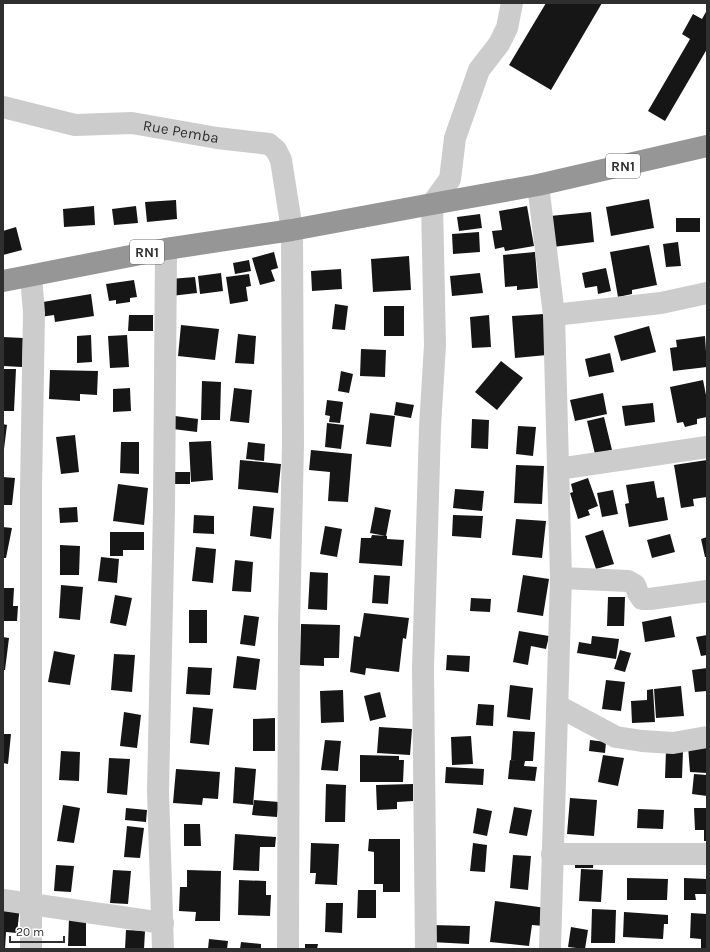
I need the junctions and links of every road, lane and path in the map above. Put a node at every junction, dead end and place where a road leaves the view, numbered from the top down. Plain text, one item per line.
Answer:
1 (512, 3) edge
2 (3, 107) edge
3 (707, 146) edge
4 (538, 185) junction
5 (432, 204) junction
6 (292, 230) junction
7 (166, 248) junction
8 (31, 276) junction
9 (3, 281) edge
10 (707, 294) edge
11 (554, 315) junction
12 (707, 447) edge
13 (558, 468) junction
14 (561, 578) junction
15 (707, 591) edge
16 (558, 706) junction
17 (707, 738) edge
18 (552, 854) junction
19 (707, 854) edge
20 (3, 900) edge
21 (31, 904) junction
22 (163, 923) junction
23 (31, 949) edge
24 (163, 949) edge
25 (288, 949) edge
26 (426, 949) edge
27 (550, 949) edge

1 - 5 street
2 - 6 street, Rue Pemba
3 - 4 highway, RN1
4 - 5 highway, RN1
4 - 11 street
5 - 6 highway, RN1
5 - 26 street
6 - 7 highway, RN1
6 - 25 street, Rue Pemba
7 - 8 highway, RN1
7 - 22 street
8 - 9 highway, RN1
8 - 21 street
10 - 11 street
11 - 13 street
12 - 13 street
13 - 14 street
14 - 15 street
14 - 16 street
16 - 17 street
16 - 18 street
18 - 19 street
18 - 27 street
20 - 21 street
21 - 22 street
21 - 23 street
22 - 24 street

